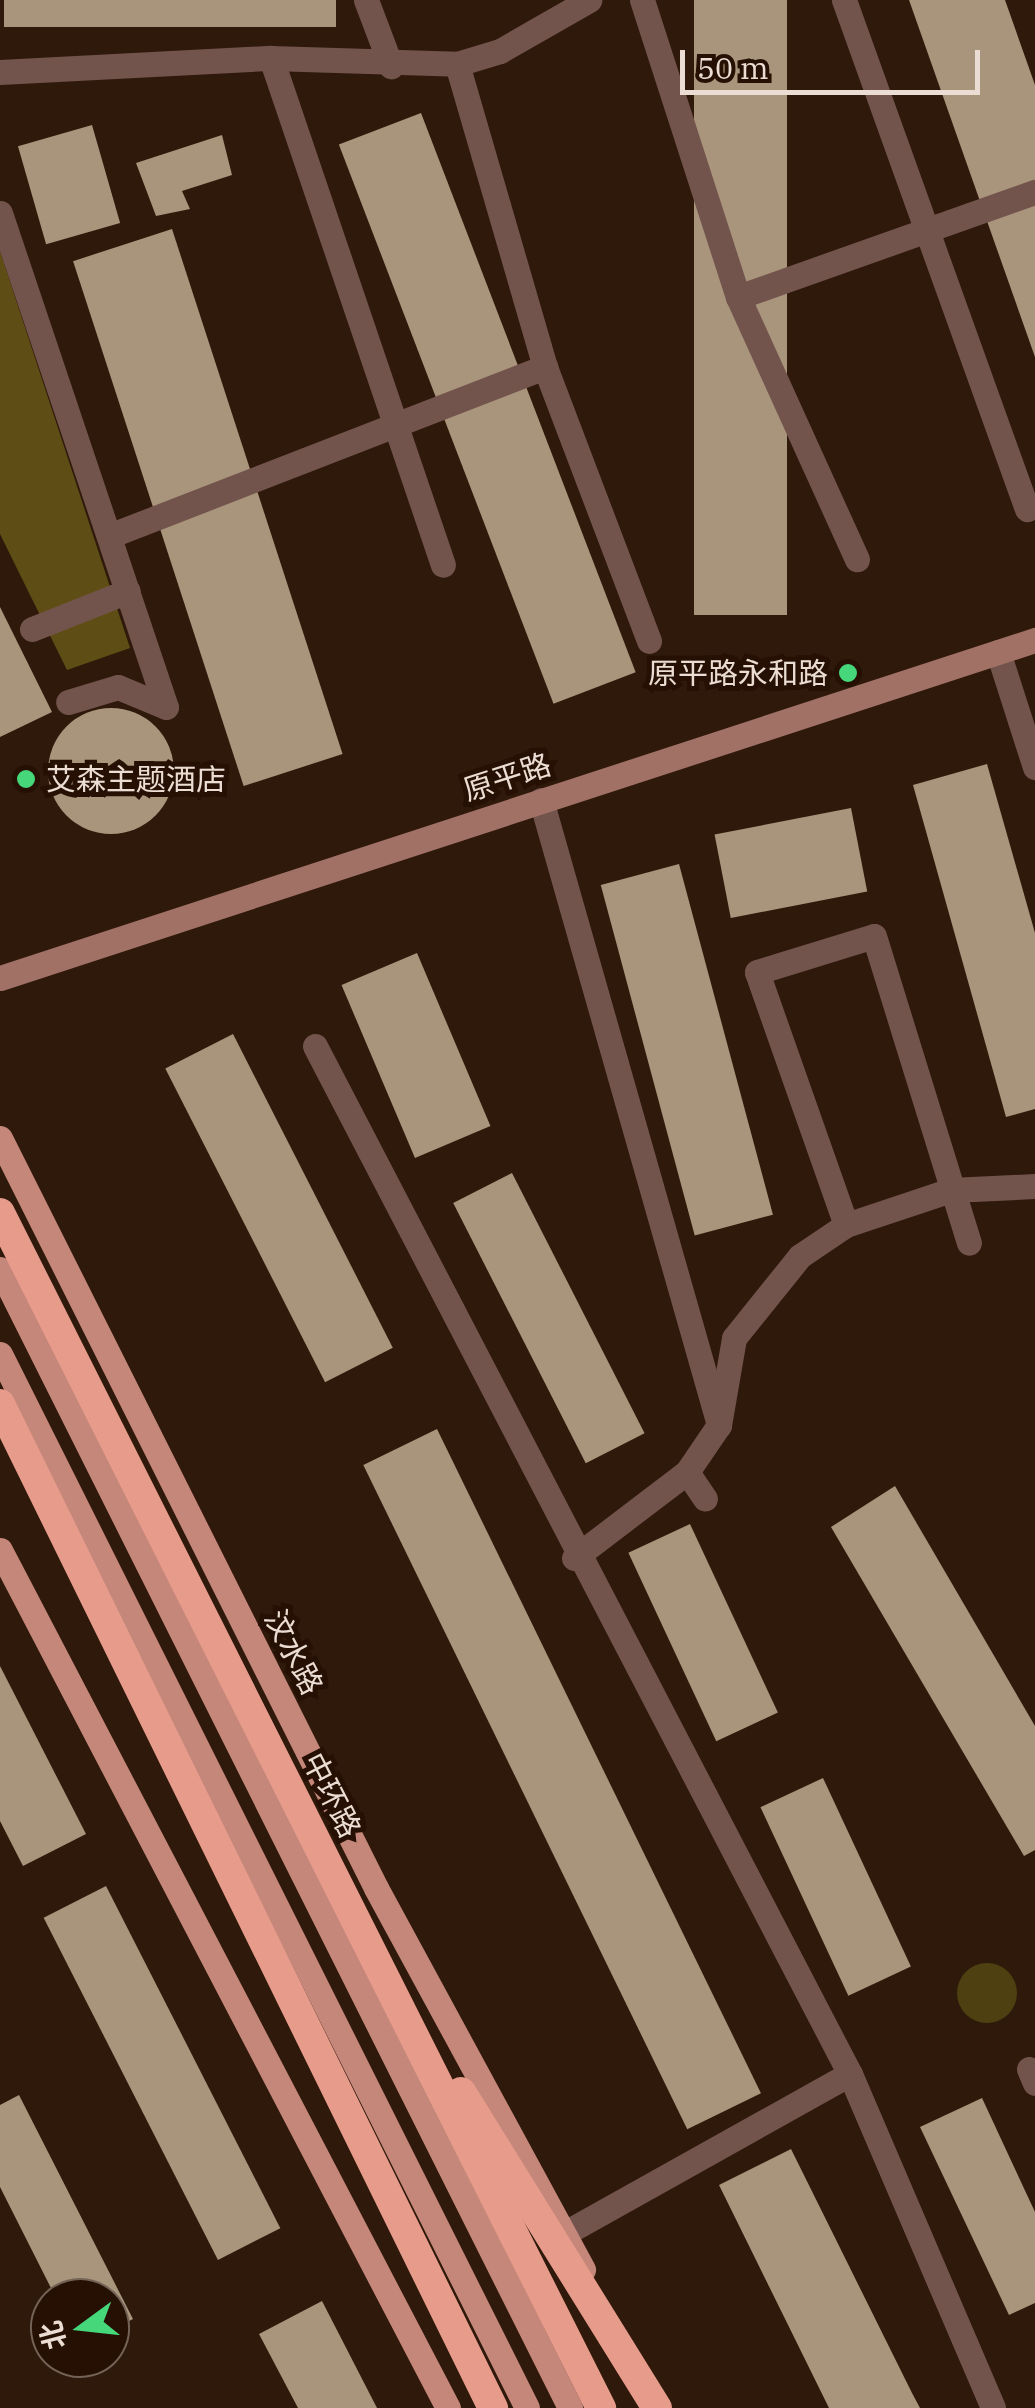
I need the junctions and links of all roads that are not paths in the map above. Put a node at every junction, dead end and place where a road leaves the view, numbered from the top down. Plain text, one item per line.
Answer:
1 (366, 0) edge
2 (589, 0) edge
3 (642, 0) edge
4 (844, 0) edge
5 (271, 58) junction
6 (456, 64) junction
7 (391, 66) junction
8 (0, 72) edge
9 (1035, 192) edge
10 (0, 213) edge
11 (928, 232) junction
12 (738, 297) junction
13 (545, 368) junction
14 (391, 424) junction
15 (1027, 509) dead end
16 (110, 536) junction
17 (857, 559) dead end
18 (443, 566) dead end
19 (128, 591) junction
20 (32, 629) dead end
21 (1035, 640) edge
22 (649, 642) dead end
23 (998, 652) junction
24 (68, 702) dead end
25 (1035, 767) edge
26 (542, 800) junction
27 (0, 978) edge
28 (315, 1046) dead end
29 (0, 1138) edge
30 (1035, 1186) edge
31 (952, 1190) junction
32 (0, 1213) edge
33 (846, 1225) junction
34 (969, 1243) dead end
35 (0, 1269) edge
36 (0, 1354) edge
37 (0, 1404) edge
38 (719, 1425) junction
39 (687, 1472) junction
40 (705, 1499) dead end
41 (0, 1550) edge
42 (574, 1558) junction
43 (263, 1794) junction
44 (376, 1888) junction
45 (361, 1930) junction
46 (850, 2074) junction
47 (567, 2232) junction
48 (448, 2408) edge
49 (493, 2408) edge
50 (528, 2408) edge
51 (570, 2408) edge
52 (601, 2408) edge
53 (640, 2408) edge
54 (657, 2408) edge
55 (993, 2408) edge

1 - 7 street
2 - 6 street
3 - 12 street
4 - 11 street
5 - 7 street
5 - 8 street
5 - 14 street
6 - 7 street
6 - 13 street
9 - 11 street
10 - 16 street
11 - 12 street
11 - 15 street
12 - 17 street
13 - 14 street
13 - 22 street
14 - 16 street
14 - 18 street
16 - 19 street
19 - 20 street
19 - 24 street
21 - 23 street, 原平路
23 - 25 street
23 - 26 street, 原平路
26 - 27 street, 原平路
26 - 38 street
28 - 42 street
29 - 44 main road, 汶水路
30 - 31 street
31 - 33 street
31 - 33 street
31 - 34 street
32 - 45 highway, 中环路, bridge
33 - 38 street
35 - 43 main road
36 - 50 main road
37 - 49 highway
38 - 39 street
39 - 40 street
39 - 42 street
41 - 48 main road
42 - 46 street
43 - 44 main road
43 - 51 main road
44 - 47 main road, 汶水路
45 - 52 highway, 中环路, bridge
45 - 54 highway, bridge
46 - 47 street
46 - 55 street
47 - 53 main road, 汶水路

